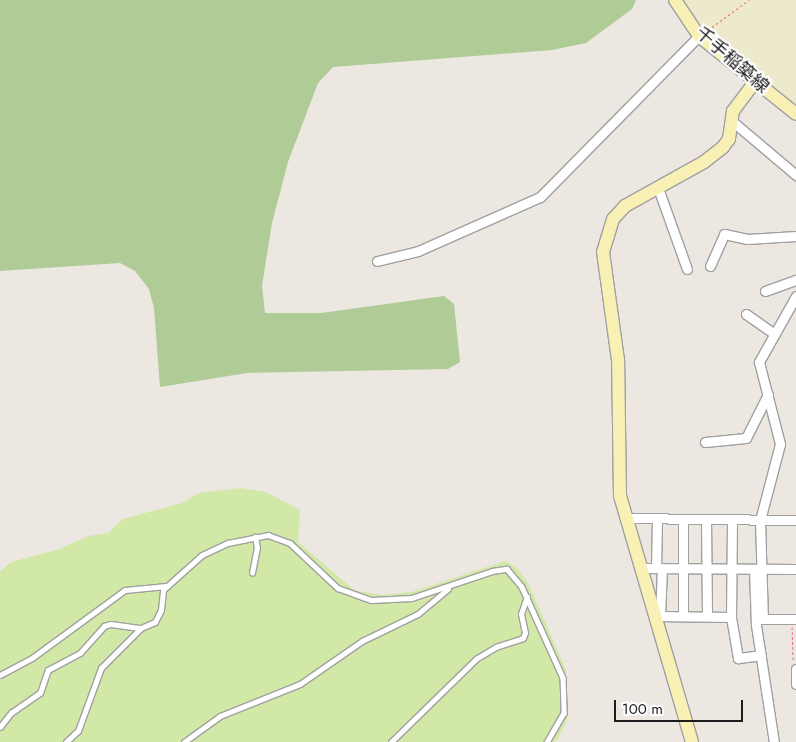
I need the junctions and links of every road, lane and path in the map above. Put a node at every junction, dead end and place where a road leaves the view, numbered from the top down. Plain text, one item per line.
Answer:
1 (675, 0) edge
2 (749, 0) edge
3 (699, 36) junction
4 (755, 82) junction
5 (796, 114) edge
6 (732, 122) junction
7 (796, 175) edge
8 (658, 188) junction
9 (796, 236) edge
10 (377, 262) dead end
11 (710, 266) dead end
12 (687, 269) dead end
13 (796, 280) edge
14 (765, 291) dead end
15 (796, 296) edge
16 (746, 314) dead end
17 (775, 334) junction
18 (768, 394) junction
19 (705, 442) dead end
20 (626, 518) junction
21 (657, 519) junction
22 (683, 519) junction
23 (706, 519) junction
24 (795, 519) edge
25 (732, 520) junction
26 (760, 520) junction
27 (255, 537) junction
28 (641, 568) junction
29 (659, 568) junction
30 (684, 568) junction
31 (708, 569) junction
32 (732, 569) junction
33 (757, 569) junction
34 (796, 570) edge
35 (252, 573) dead end
36 (166, 586) junction
37 (450, 586) junction
38 (527, 597) junction
39 (658, 616) junction
40 (684, 616) junction
41 (707, 616) junction
42 (731, 617) junction
43 (794, 619) edge
44 (141, 628) junction
45 (792, 644) junction
46 (796, 644) edge
47 (761, 655) junction
48 (795, 670) edge
49 (0, 675) edge
50 (796, 684) edge
51 (0, 727) edge
52 (66, 742) edge
53 (184, 742) edge
54 (391, 742) edge
55 (547, 742) edge
56 (692, 742) edge
57 (774, 742) edge

1 - 3 street, 千手稲築線
2 - 3 path
3 - 4 street, 千手稲築線
3 - 10 street
4 - 5 street, 千手稲築線
4 - 6 street
6 - 7 street
6 - 8 street
8 - 12 street
8 - 20 street
9 - 11 street
13 - 14 street
15 - 17 street
16 - 17 street
17 - 18 street
18 - 19 street
18 - 26 street
20 - 21 street
20 - 28 street
21 - 22 street
21 - 29 street
22 - 23 street
22 - 30 street
23 - 25 street
23 - 31 street
24 - 26 street
25 - 26 street
25 - 32 street
26 - 33 street
27 - 35 lane
27 - 36 lane
27 - 37 lane
28 - 29 street
28 - 39 street
29 - 30 street
29 - 39 street
30 - 31 street
30 - 40 street
31 - 32 street
31 - 41 street
32 - 33 street
32 - 42 street
33 - 34 street
33 - 43 street
33 - 47 street
36 - 44 lane
36 - 49 lane
37 - 38 lane
37 - 53 lane
38 - 54 lane
38 - 55 lane
39 - 40 street
39 - 56 street
40 - 41 street
41 - 42 street
42 - 47 street
43 - 45 path
44 - 51 lane
44 - 52 lane
45 - 46 path
45 - 48 path
47 - 57 street
48 - 50 street

